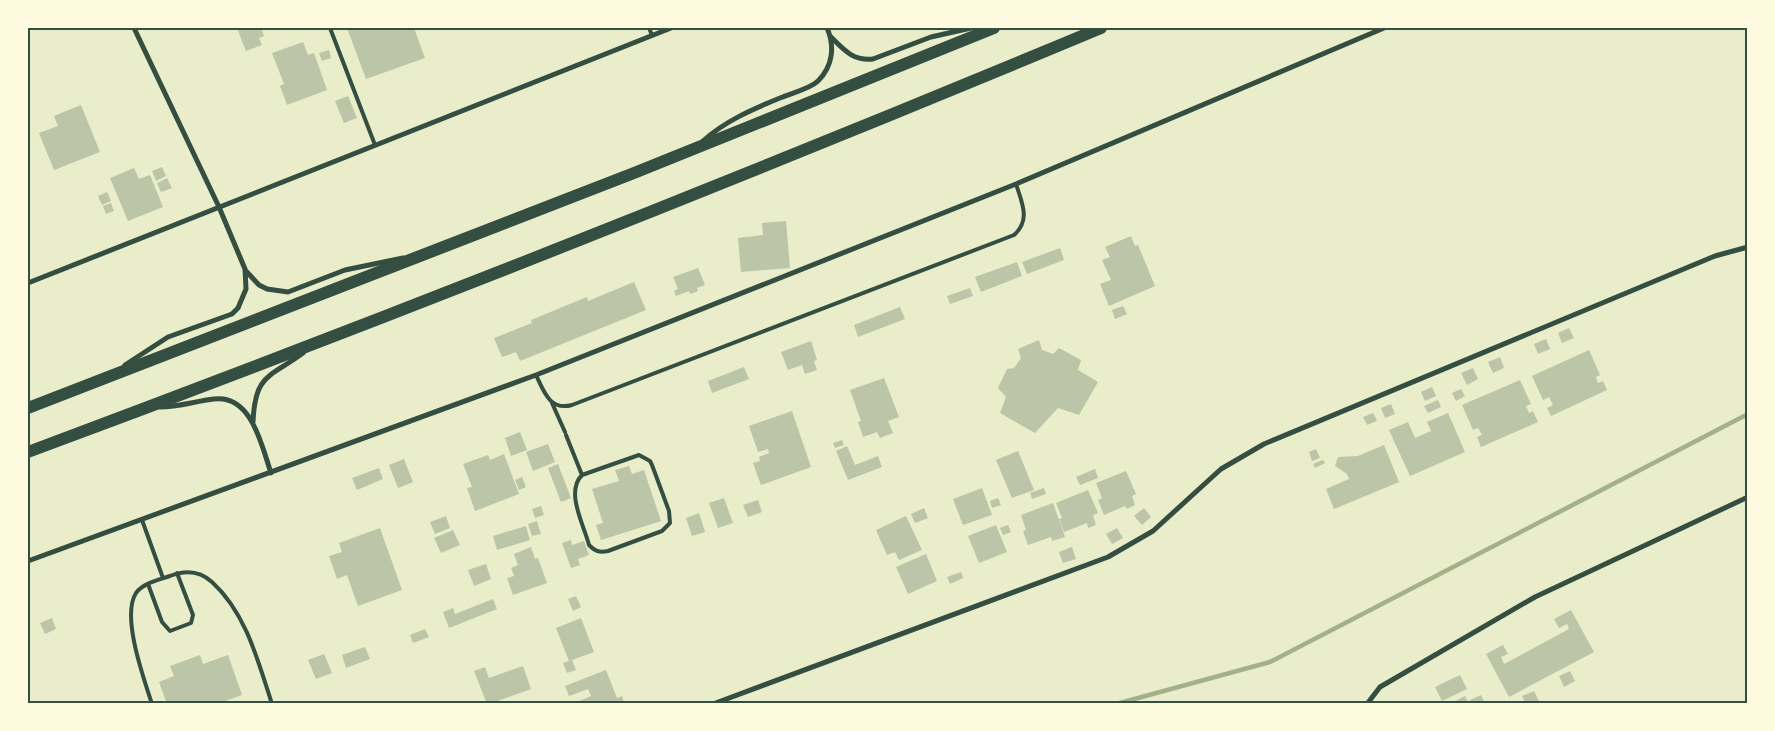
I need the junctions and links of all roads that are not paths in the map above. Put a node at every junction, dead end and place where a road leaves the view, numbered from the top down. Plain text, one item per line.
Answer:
1 (134, 28) edge
2 (330, 28) edge
3 (649, 28) edge
4 (671, 28) edge
5 (827, 28) edge
6 (971, 28) edge
7 (994, 28) edge
8 (1101, 28) edge
9 (1384, 28) edge
10 (652, 35) junction
11 (831, 36) junction
12 (375, 145) junction
13 (693, 149) junction
14 (1016, 184) junction
15 (219, 207) junction
16 (1748, 248) edge
17 (419, 257) junction
18 (245, 269) junction
19 (28, 283) edge
20 (313, 344) junction
21 (113, 375) junction
22 (536, 375) junction
23 (552, 403) junction
24 (148, 407) junction
25 (28, 408) edge
26 (253, 422) junction
27 (28, 452) edge
28 (271, 473) junction
29 (582, 475) junction
30 (1748, 497) edge
31 (142, 520) junction
32 (28, 561) edge
33 (177, 573) junction
34 (163, 578) junction
35 (148, 584) junction
36 (152, 704) edge
37 (272, 704) edge
38 (713, 704) edge
39 (1367, 704) edge

1 - 15 street
2 - 12 lane
3 - 10 lane
4 - 10 street
5 - 11 street
6 - 11 street
7 - 13 main road
8 - 20 main road
9 - 14 street
10 - 12 street
11 - 13 street
12 - 15 street
13 - 17 main road
14 - 22 street
14 - 23 lane
15 - 18 street
15 - 19 street
16 - 38 street
17 - 18 street
17 - 21 main road
18 - 21 street
20 - 24 main road
20 - 26 street
21 - 25 main road
22 - 23 lane
22 - 28 street
23 - 29 lane
24 - 26 street
24 - 27 main road
26 - 28 street
28 - 31 street
29 - 29 lane
30 - 39 street
31 - 32 street
31 - 34 lane
33 - 34 lane
33 - 35 lane
33 - 37 lane
34 - 35 lane
35 - 36 lane

